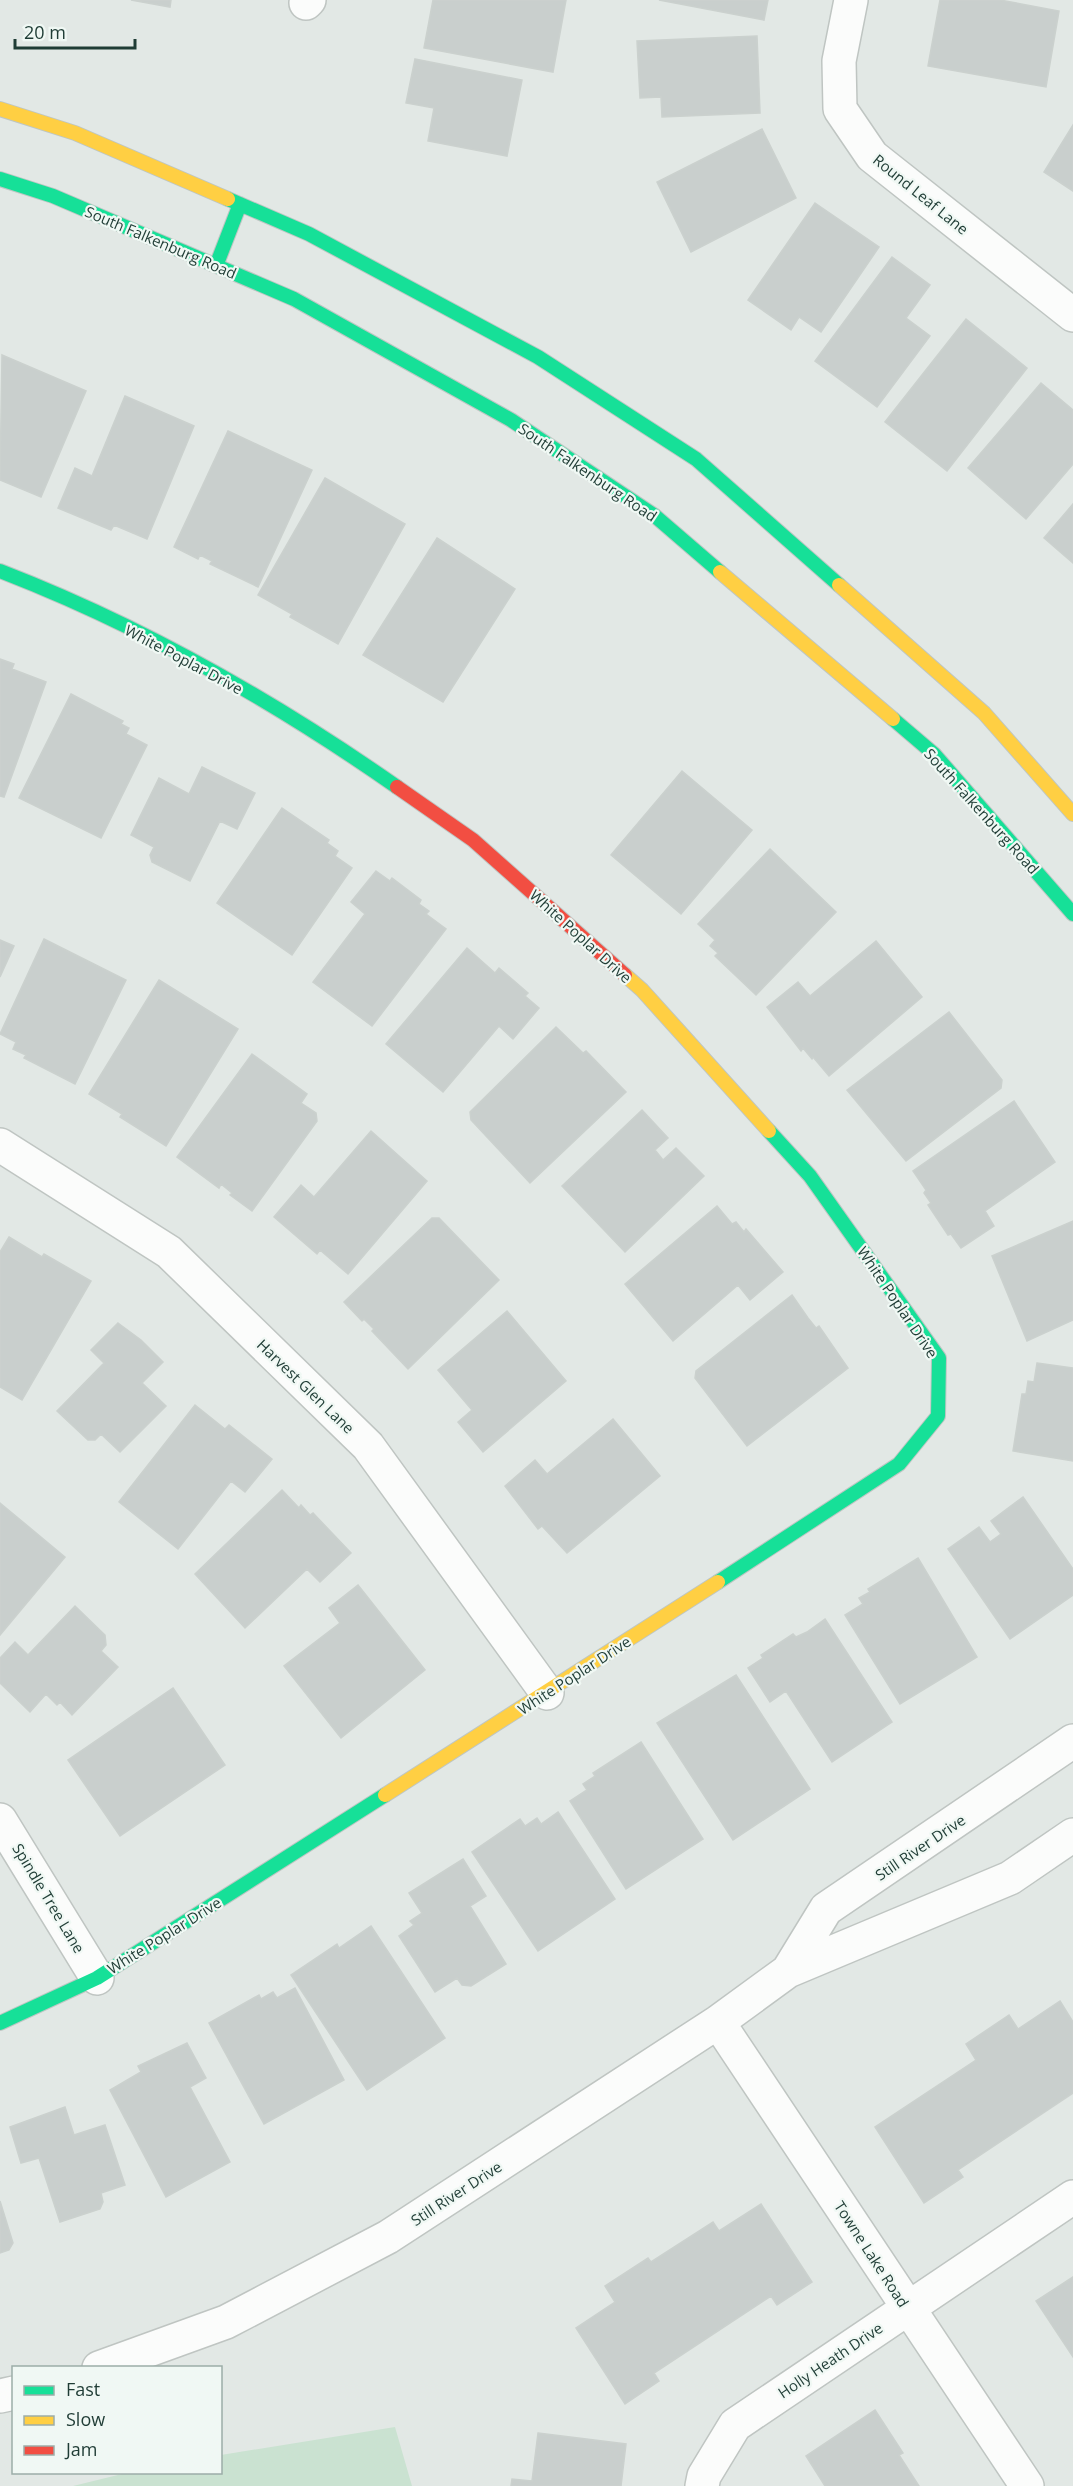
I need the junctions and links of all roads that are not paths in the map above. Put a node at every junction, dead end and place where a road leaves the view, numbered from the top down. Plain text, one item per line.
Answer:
1 (852, 0) edge
2 (0, 109) edge
3 (0, 179) edge
4 (240, 204) junction
5 (216, 266) junction
6 (1073, 315) edge
7 (0, 571) edge
8 (1073, 814) edge
9 (1073, 914) edge
10 (0, 1145) edge
11 (547, 1693) junction
12 (1073, 1742) edge
13 (0, 1820) edge
14 (1073, 1835) edge
15 (788, 1971) junction
16 (97, 1978) junction
17 (718, 2022) junction
18 (0, 2024) edge
19 (1073, 2197) edge
20 (907, 2308) junction
21 (102, 2366) edge
22 (702, 2486) edge
23 (1027, 2486) edge

1 - 6 street, Round Leaf Lane
2 - 4 street
3 - 5 street, South Falkenburg Road
4 - 5 street
4 - 8 street
5 - 9 street, South Falkenburg Road
7 - 11 street, White Poplar Drive
10 - 11 street, Harvest Glen Lane
11 - 16 street, White Poplar Drive
12 - 15 street, Still River Drive
13 - 16 street, Spindle Tree Lane
14 - 15 street, Still River Drive
15 - 17 street, Still River Drive
16 - 18 street, White Poplar Drive
17 - 20 street, Towne Lake Road
17 - 21 street, Still River Drive
19 - 20 street, Holly Heath Drive
20 - 22 street, Holly Heath Drive
20 - 23 street, Towne Lake Road

